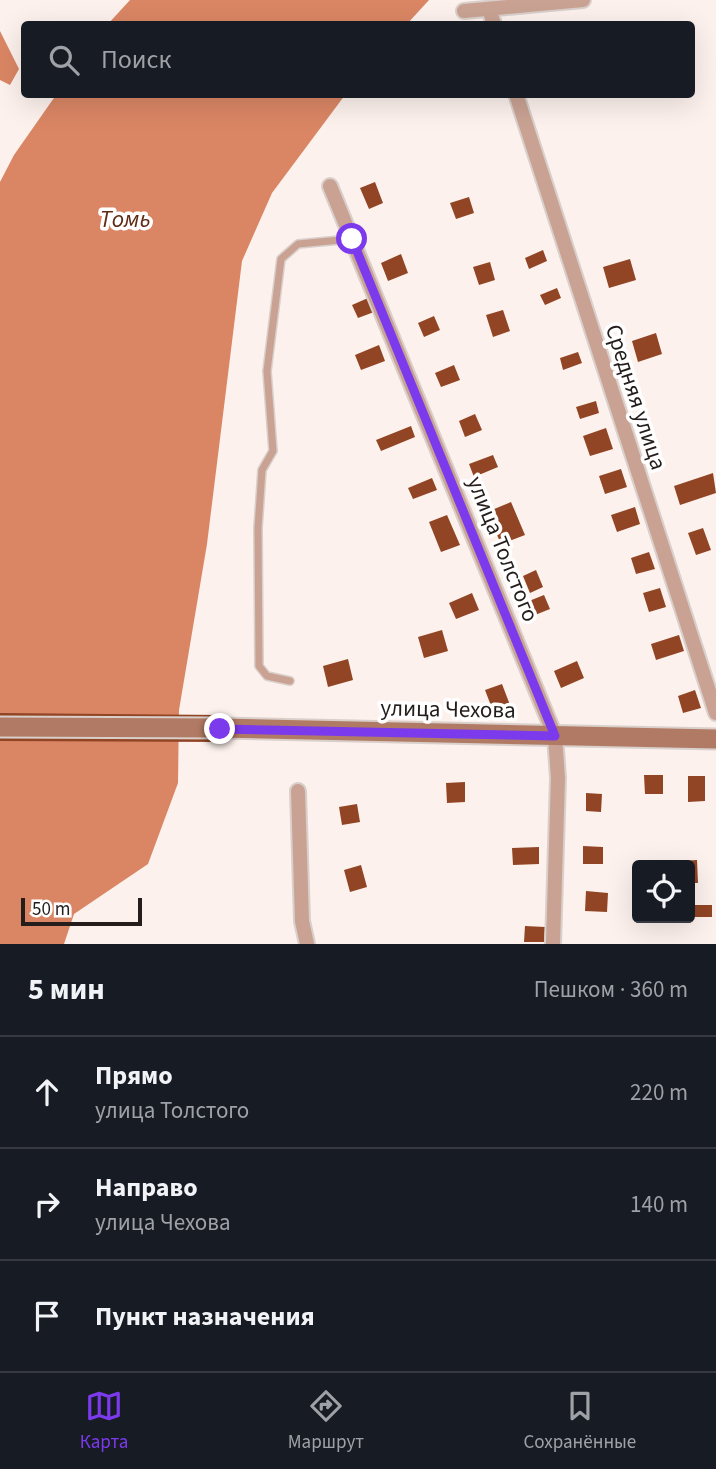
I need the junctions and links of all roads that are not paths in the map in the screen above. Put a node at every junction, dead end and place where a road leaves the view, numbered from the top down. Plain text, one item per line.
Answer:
1 (583, 0) edge
2 (489, 9) junction
3 (464, 11) dead end
4 (493, 21) edge
5 (517, 98) edge
6 (330, 186) dead end
7 (352, 239) junction
8 (290, 681) dead end
9 (716, 713) edge
10 (0, 727) edge
11 (555, 736) junction
12 (716, 739) edge
13 (298, 791) dead end
14 (307, 944) edge
15 (553, 944) edge

1 - 2 street
2 - 3 street
2 - 4 street
5 - 9 street, Средняя улица
6 - 7 street, улица Толстого
7 - 8 lane
7 - 11 street, улица Толстого
10 - 11 main road, улица Чехова
11 - 12 main road, улица Чехова
11 - 15 street, улица Толстого
13 - 14 street

